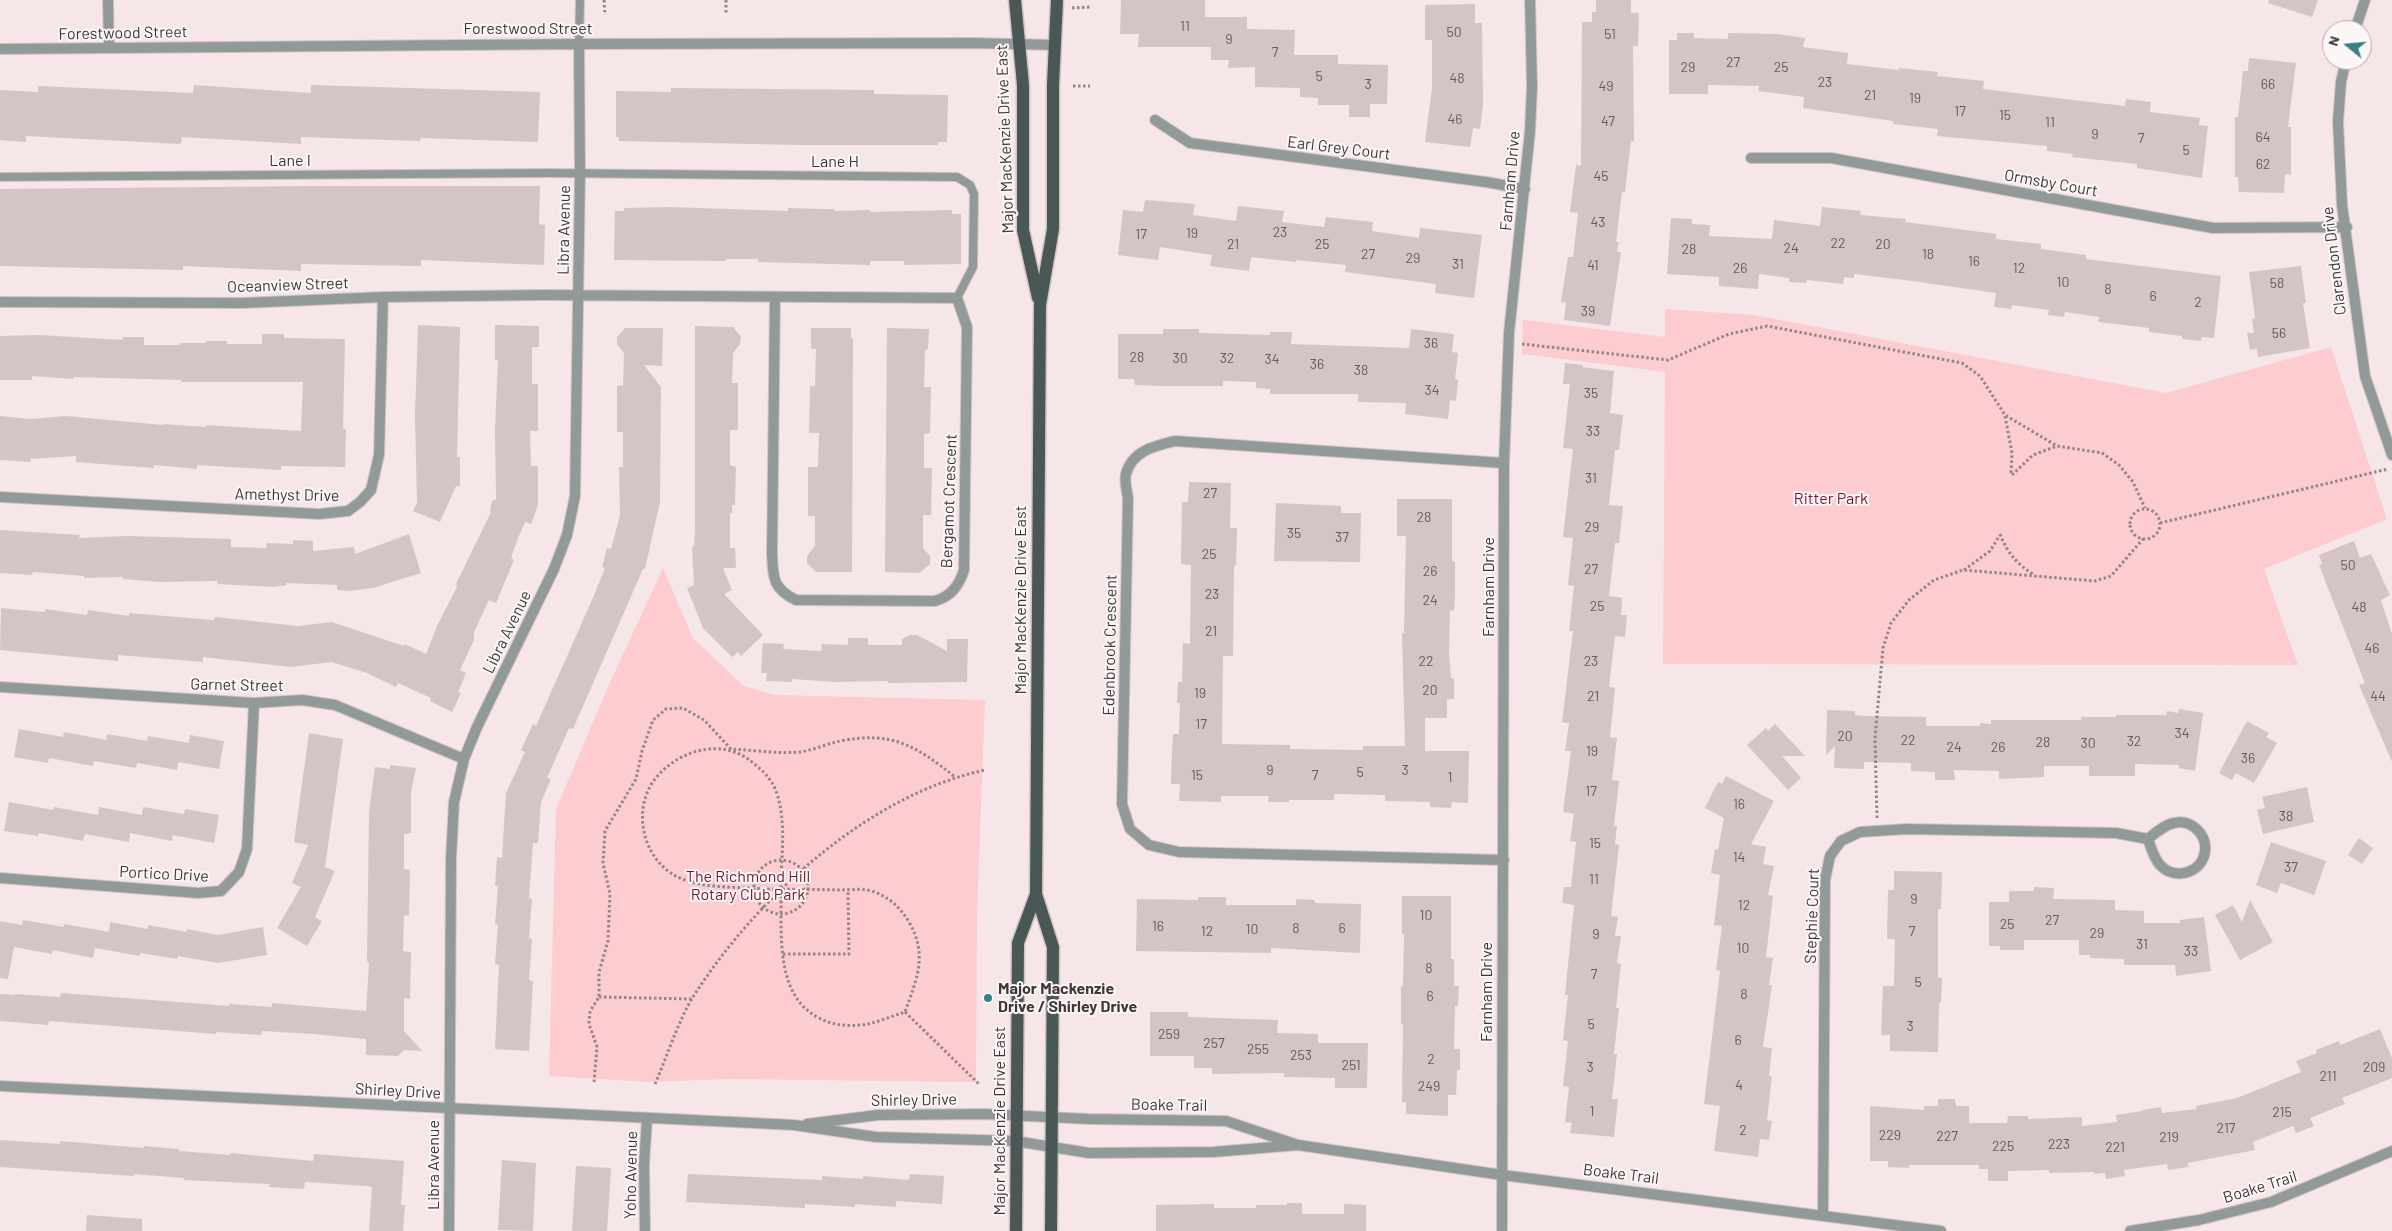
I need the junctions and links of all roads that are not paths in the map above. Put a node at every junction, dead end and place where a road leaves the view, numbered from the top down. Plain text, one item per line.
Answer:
1 (108, 0) edge
2 (580, 0) edge
3 (1014, 0) edge
4 (1057, 0) edge
5 (1530, 0) edge
6 (2365, 0) edge
7 (2358, 20) edge
8 (580, 44) junction
9 (1018, 44) junction
10 (1056, 46) junction
11 (109, 48) junction
12 (0, 50) edge
13 (2344, 70) edge
14 (1155, 120) dead end
15 (1751, 158) dead end
16 (580, 174) junction
17 (0, 177) edge
18 (1525, 189) junction
19 (2346, 227) junction
20 (578, 295) junction
21 (383, 297) junction
22 (775, 297) junction
23 (957, 298) junction
24 (0, 302) edge
25 (1040, 305) junction
26 (2392, 455) edge
27 (1504, 463) junction
28 (0, 497) edge
29 (0, 687) edge
30 (254, 703) junction
31 (464, 758) junction
32 (2148, 839) junction
33 (1504, 860) junction
34 (0, 878) edge
35 (1036, 894) junction
36 (0, 1086) edge
37 (449, 1108) junction
38 (1016, 1115) junction
39 (1035, 1116) joint
40 (1051, 1117) junction
41 (647, 1119) junction
42 (794, 1125) junction
43 (1016, 1141) junction
44 (1034, 1143) joint
45 (1298, 1145) junction
46 (1052, 1147) junction
47 (2392, 1151) edge
48 (1502, 1175) junction
49 (1823, 1216) junction
50 (449, 1231) edge
51 (645, 1231) edge
52 (1016, 1231) edge
53 (1051, 1231) edge
54 (1502, 1231) edge
55 (1941, 1231) edge
56 (2130, 1231) edge

1 - 11 street
2 - 8 lane
3 - 9 main road, Major MacKenzie Drive East
4 - 10 main road, Major MacKenzie Drive East
5 - 18 street, Farnham Drive
6 - 7 street
8 - 9 street, Forestwood Street
8 - 11 street, Forestwood Street
8 - 16 street, Libra Avenue
9 - 10 street, Forestwood Street
9 - 25 main road, Major MacKenzie Drive East
10 - 25 main road, Major MacKenzie Drive East
11 - 12 street, Forestwood Street
13 - 19 street, Clarendon Drive
14 - 18 street, Earl Grey Court
15 - 19 street, Ormsby Court
16 - 17 lane, Lane I
16 - 20 street, Libra Avenue
16 - 23 lane, Lane H
18 - 27 street, Farnham Drive
19 - 26 street, Clarendon Drive
20 - 21 street, Oceanview Street
20 - 22 street
20 - 31 street, Libra Avenue
21 - 24 street, Oceanview Street
21 - 28 street, Amethyst Drive
22 - 23 street
22 - 23 street, Bergamot Crescent
25 - 35 main road, Major MacKenzie Drive East
27 - 33 street, Farnham Drive
27 - 33 street, Edenbrook Crescent
29 - 30 street, Garnet Street
30 - 31 street, Garnet Street
30 - 34 street, Portico Drive
31 - 37 street, Libra Avenue
32 - 32 street
32 - 49 street, Stephie Court
33 - 48 street, Farnham Drive
35 - 38 main road, Major MacKenzie Drive East
35 - 40 main road, Major MacKenzie Drive East
36 - 37 street, Shirley Drive
37 - 41 street, Shirley Drive
37 - 50 street, Libra Avenue
38 - 39 street, Shirley Drive
38 - 42 street, Shirley Drive
38 - 43 main road, Major MacKenzie Drive East
39 - 40 street, Boake Trail
40 - 45 street, Boake Trail
40 - 46 main road, Major MacKenzie Drive East
41 - 42 street, Shirley Drive
41 - 51 street, Yoho Avenue
42 - 43 street, Shirley Drive
43 - 44 street, Shirley Drive
43 - 52 main road, Major MacKenzie Drive East
44 - 46 street, Boake Trail
45 - 46 street, Boake Trail
45 - 48 street, Boake Trail
46 - 53 main road, Major MacKenzie Drive East
47 - 56 street, Boake Trail
48 - 49 street, Boake Trail
48 - 54 street, Farnham Drive
49 - 55 street, Boake Trail

